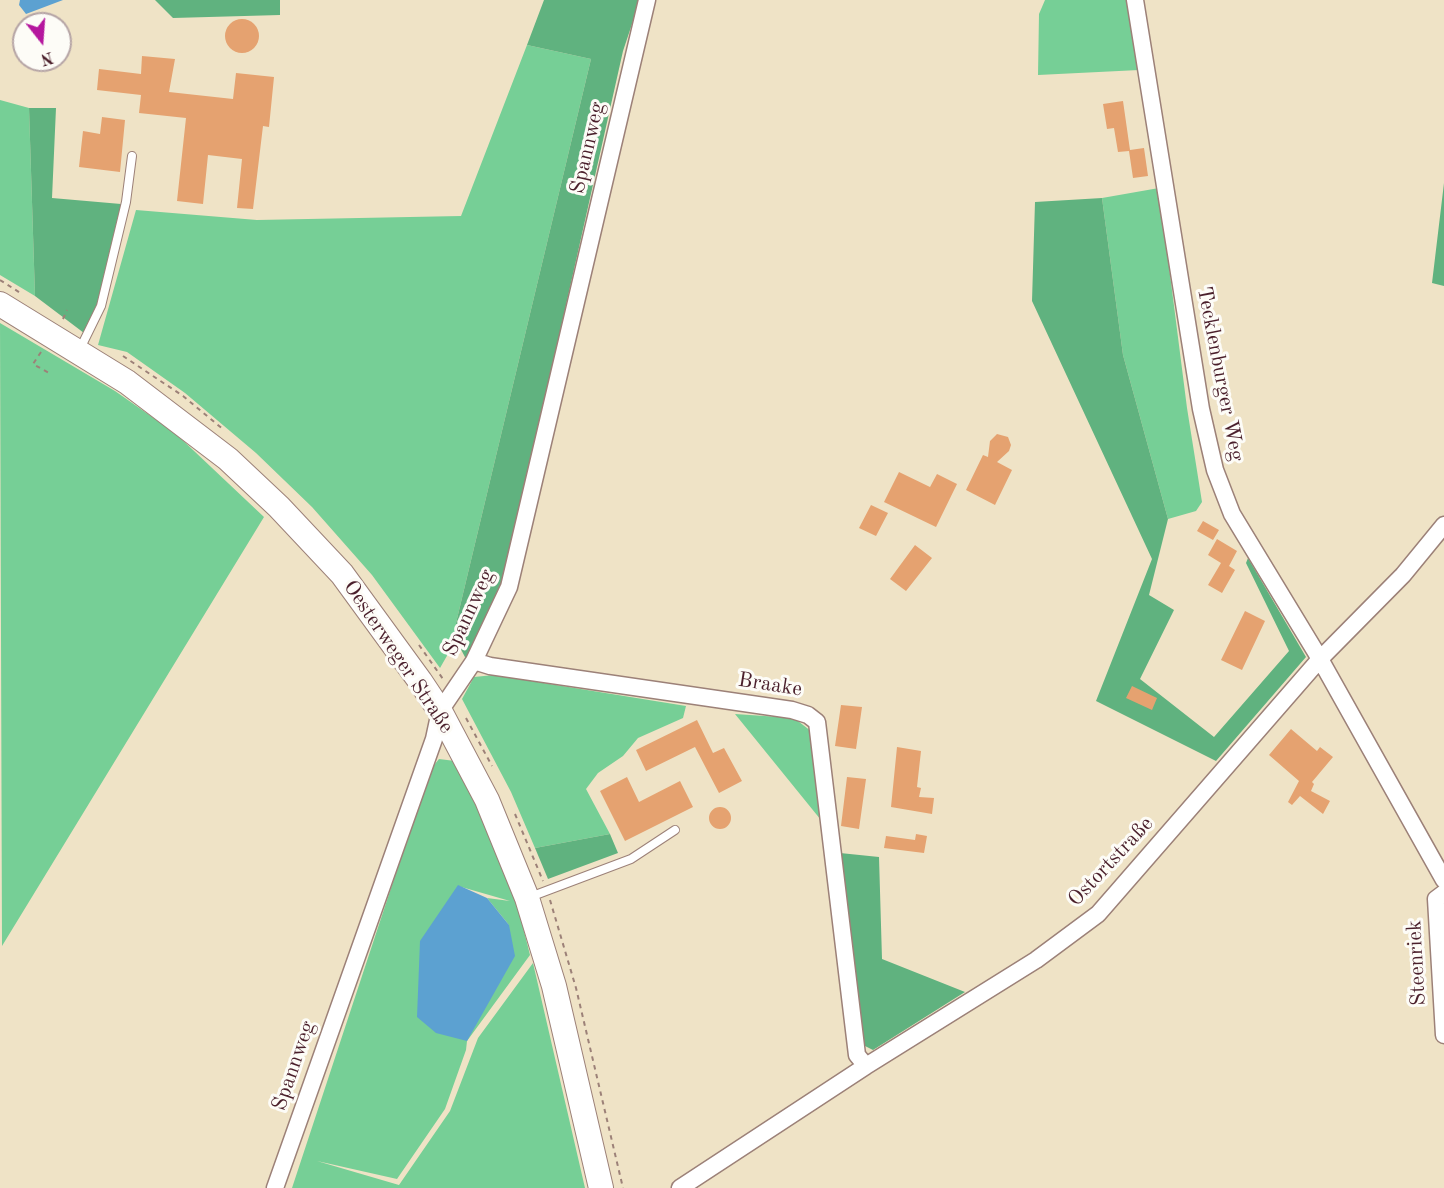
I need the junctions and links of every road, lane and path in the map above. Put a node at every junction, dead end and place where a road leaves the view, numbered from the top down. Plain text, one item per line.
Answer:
1 (647, 0) edge
2 (1135, 0) edge
3 (132, 156) dead end
4 (0, 280) edge
5 (26, 298) dead end
6 (0, 304) edge
7 (68, 310) dead end
8 (62, 322) dead end
9 (42, 351) dead end
10 (79, 351) junction
11 (117, 354) dead end
12 (49, 373) dead end
13 (227, 433) dead end
14 (1444, 525) edge
15 (417, 642) dead end
16 (1320, 659) junction
17 (474, 661) junction
18 (446, 702) junction
19 (492, 766) dead end
20 (514, 813) dead end
21 (675, 830) dead end
22 (1444, 880) edge
23 (1444, 893) edge
24 (537, 894) junction
25 (1444, 1035) edge
26 (866, 1066) junction
27 (275, 1188) edge
28 (601, 1188) edge
29 (623, 1188) edge
30 (680, 1188) edge

1 - 17 street, Spannweg
2 - 16 street, Tecklenburger Weg
3 - 10 lane
4 - 5 path
6 - 10 street, Oesterweger Straße
7 - 8 path
9 - 12 path
10 - 18 street, Oesterweger Straße
11 - 13 path
14 - 16 street, Ostortstraße
15 - 18 path
16 - 22 street, Tecklenburger Weg
16 - 26 street, Ostortstraße
17 - 18 street, Spannweg
17 - 26 street, Braake
18 - 19 path
18 - 24 street, Oesterweger Straße
18 - 27 street, Spannweg
20 - 24 path
21 - 24 lane
23 - 25 street, Steenriek
24 - 28 street, Oesterweger Straße
24 - 29 path
26 - 30 street, Ostortstraße

